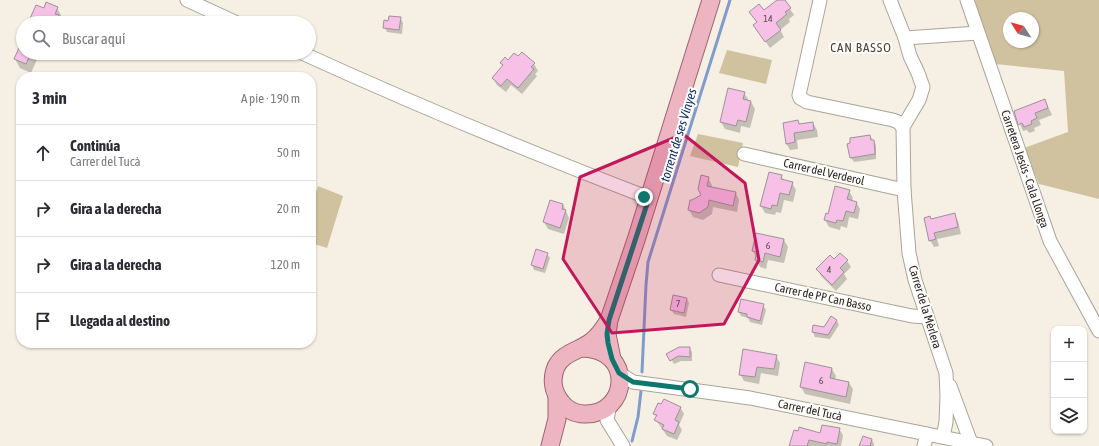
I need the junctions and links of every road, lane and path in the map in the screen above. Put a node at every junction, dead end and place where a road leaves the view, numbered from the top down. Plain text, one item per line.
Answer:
1 (187, 0) edge
2 (711, 0) edge
3 (820, 0) edge
4 (890, 0) edge
5 (967, 0) edge
6 (222, 16) edge
7 (978, 33) junction
8 (905, 38) junction
9 (316, 59) edge
10 (903, 127) junction
11 (744, 154) dead end
12 (904, 190) junction
13 (649, 198) junction
14 (719, 275) dead end
15 (927, 317) junction
16 (609, 320) junction
17 (1099, 331) edge
18 (581, 348) junction
19 (621, 371) junction
20 (946, 373) junction
21 (557, 397) junction
22 (612, 405) junction
23 (585, 414) junction
24 (943, 437) junction
25 (552, 439) edge
26 (926, 440) edge
27 (971, 443) junction
28 (623, 446) edge
29 (986, 446) edge

1 - 6 street
2 - 13 main road
3 - 10 street
4 - 8 street
5 - 7 street, Carretera Jesús - Cala Llonga
7 - 8 street
7 - 17 street, Carretera Jesús - Cala Llonga
8 - 10 street
9 - 13 street
10 - 12 street, Carrer de la Mèrlera
11 - 12 street, Carrer del Verderol
12 - 15 street, Carrer de la Mèrlera
13 - 16 main road
14 - 15 street, Carrer de PP Can Basso
15 - 20 street, Carrer de la Mèrlera
16 - 18 main road
16 - 19 main road
18 - 19 main road
18 - 21 main road
19 - 22 main road
19 - 26 street, Carrer del Tucà
20 - 24 street, Carrer de la Mèrlera
20 - 27 street
21 - 23 main road
21 - 25 main road
22 - 23 main road
22 - 28 street
23 - 25 main road
24 - 26 street, Carrer del Tucà
24 - 27 street, Carrer del Tucà
27 - 29 street, Carrer del Tucà

